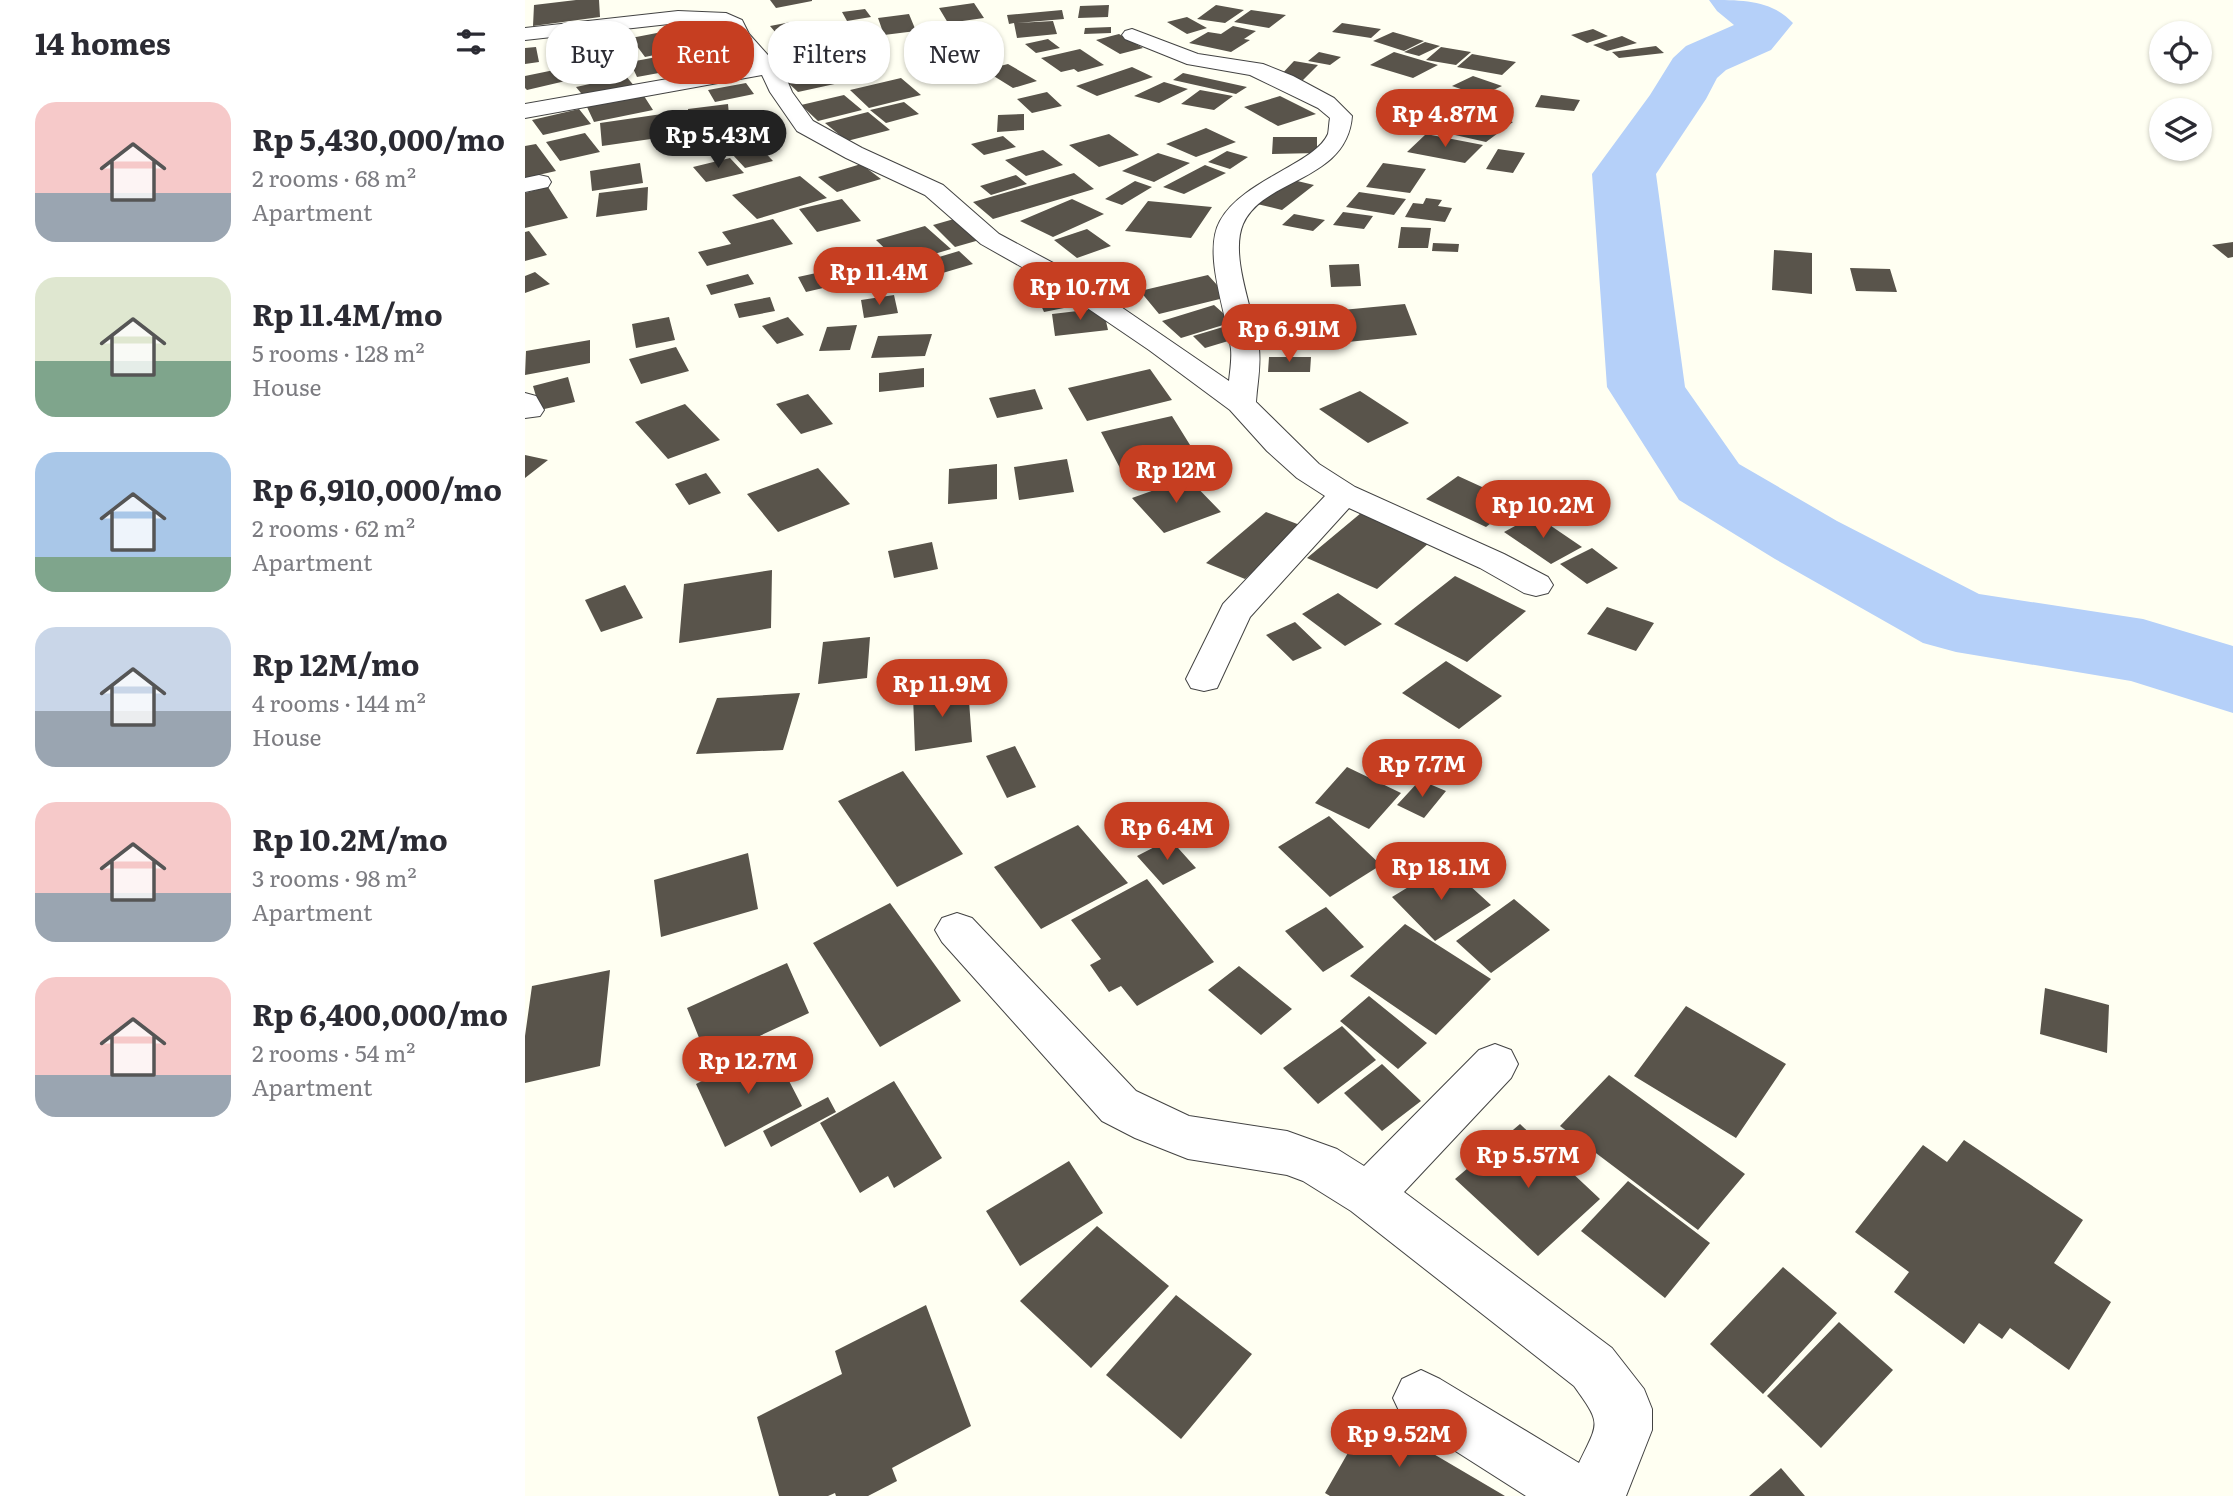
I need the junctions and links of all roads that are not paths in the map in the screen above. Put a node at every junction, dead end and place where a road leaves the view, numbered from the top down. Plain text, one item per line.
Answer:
1 (525, 34) edge
2 (1132, 35) dead end
3 (765, 68) junction
4 (525, 111) edge
5 (1241, 404) junction
6 (1345, 494) junction
7 (1536, 585) dead end
8 (1203, 679) dead end
9 (957, 930) dead end
10 (1495, 1064) dead end
11 (1369, 1195) junction
12 (1421, 1398) dead end
13 (1579, 1496) edge
14 (1597, 1496) edge

1 - 3 street
2 - 5 street
3 - 4 street
3 - 5 street
5 - 6 street
6 - 7 street
6 - 8 street
9 - 11 street
10 - 11 street
11 - 14 street
12 - 13 street

